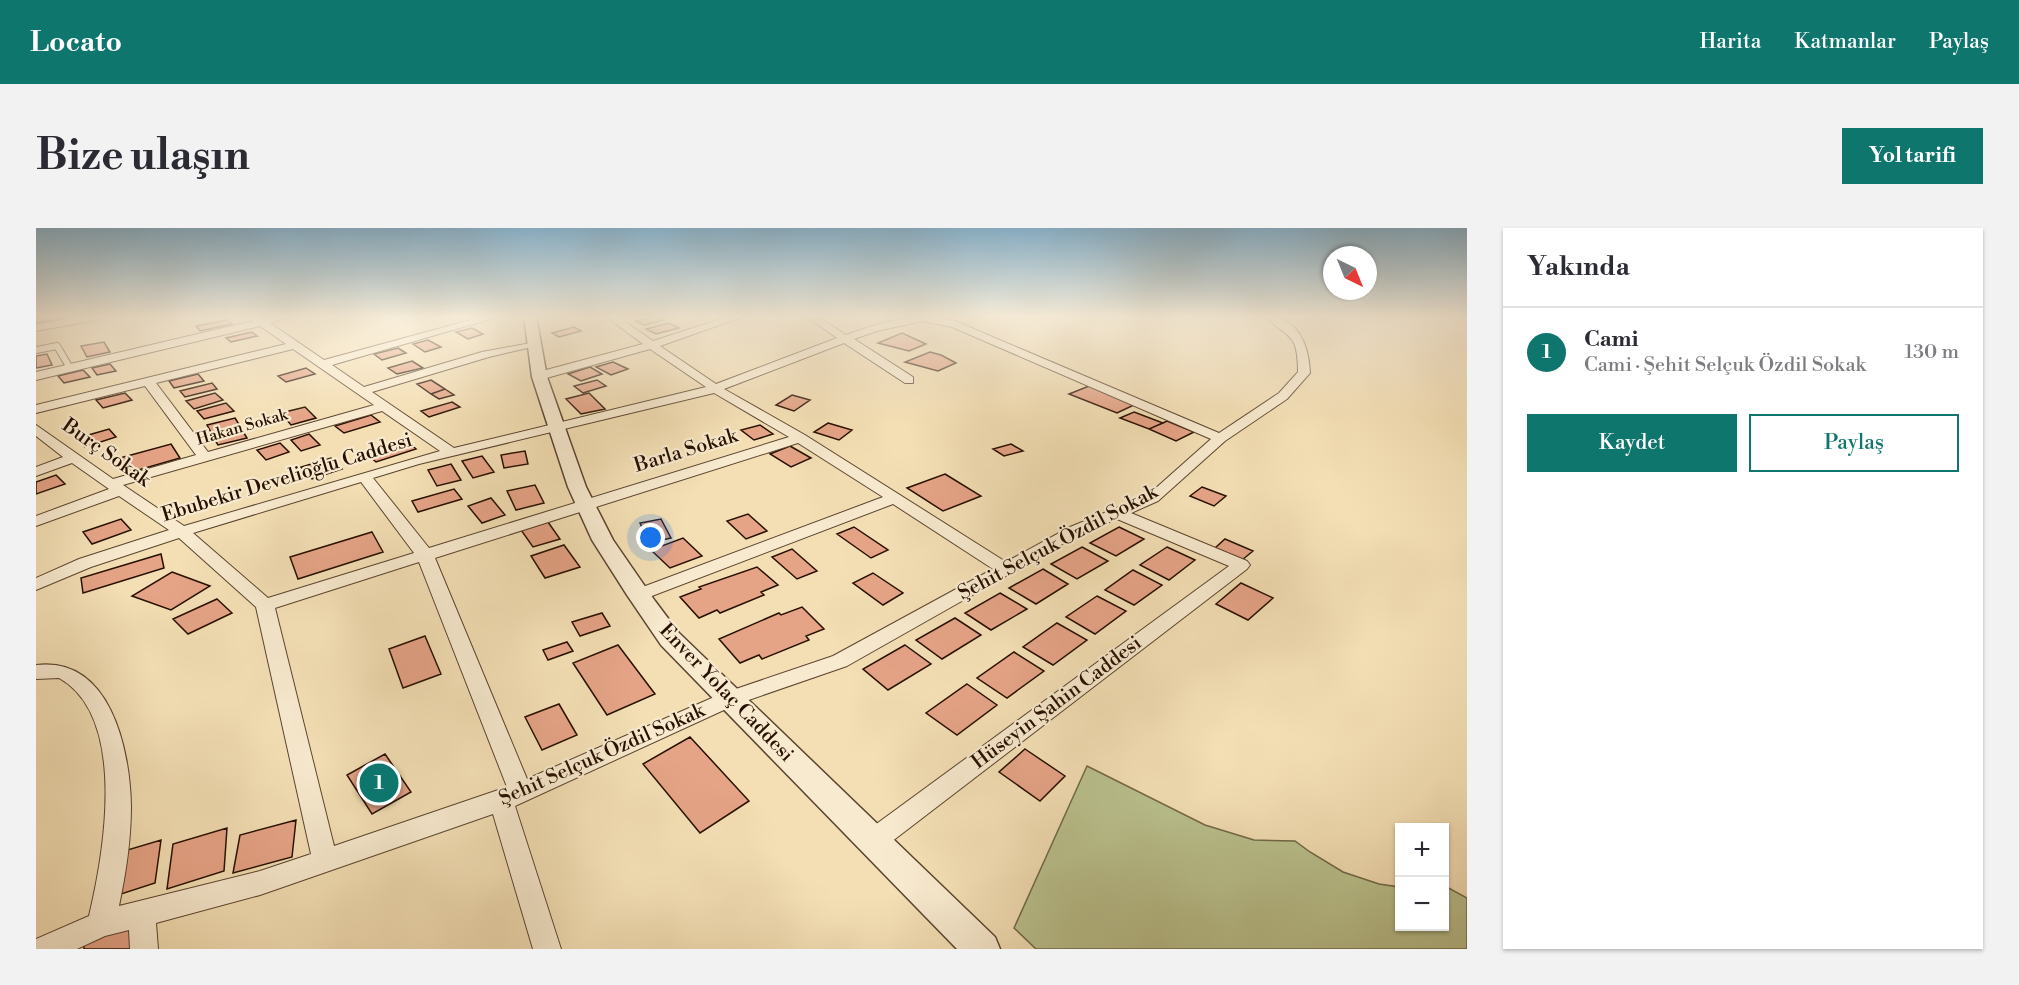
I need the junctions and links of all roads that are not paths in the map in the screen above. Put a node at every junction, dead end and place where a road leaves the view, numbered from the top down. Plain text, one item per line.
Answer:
1 (59, 350) edge
2 (140, 350) edge
3 (276, 350) edge
4 (302, 350) edge
5 (374, 350) edge
6 (506, 350) edge
7 (533, 350) edge
8 (634, 350) edge
9 (662, 350) edge
10 (814, 350) edge
11 (861, 350) edge
12 (1012, 350) edge
13 (1303, 350) edge
14 (323, 364) junction
15 (70, 368) junction
16 (36, 376) edge
17 (539, 376) junction
18 (909, 380) dead end
19 (148, 381) junction
20 (716, 389) junction
21 (363, 392) junction
22 (384, 406) junction
23 (36, 410) edge
24 (556, 427) junction
25 (36, 429) edge
26 (800, 438) junction
27 (1220, 438) junction
28 (451, 452) junction
29 (206, 456) junction
30 (73, 458) junction
31 (36, 472) edge
32 (364, 476) junction
33 (115, 487) junction
34 (895, 498) junction
35 (584, 504) junction
36 (1115, 512) junction
37 (36, 521) edge
38 (181, 531) junction
39 (425, 555) junction
40 (1005, 569) junction
41 (36, 585) edge
42 (638, 595) junction
43 (265, 605) junction
44 (36, 672) edge
45 (729, 699) junction
46 (511, 797) junction
47 (873, 841) junction
48 (325, 861) junction
49 (142, 913) junction
50 (101, 924) junction
51 (46, 949) edge
52 (144, 949) edge
53 (547, 949) edge
54 (982, 949) edge

1 - 15 lane
2 - 15 street
3 - 19 street
4 - 14 street
5 - 14 street
6 - 21 street
7 - 17 street, Enver Yolaç Caddesi
8 - 17 street
9 - 20 street
10 - 20 street, Ebubekir Develioğlu Caddesi
11 - 18 street
12 - 27 street, Ebubekir Develioğlu Caddesi
13 - 27 street, Şehit Selçuk Özdil Sokak
14 - 21 street
15 - 16 street
17 - 24 street, Enver Yolaç Caddesi
19 - 23 street
19 - 29 street
20 - 24 street, Ebubekir Develioğlu Caddesi
20 - 26 street
21 - 22 street
22 - 28 street
22 - 29 street, Hakan Sokak
24 - 28 street, Ebubekir Develioğlu Caddesi
24 - 35 street, Enver Yolaç Caddesi
25 - 30 street, Burç Sokak
26 - 34 street
26 - 35 street, Barla Sokak
27 - 36 street, Şehit Selçuk Özdil Sokak
28 - 32 street, Ebubekir Develioğlu Caddesi
29 - 33 street, Hakan Sokak
30 - 31 street
30 - 33 street, Burç Sokak
32 - 38 street, Ebubekir Develioğlu Caddesi
32 - 39 street
33 - 37 street, Hakan Sokak
33 - 38 street, Burç Sokak
34 - 40 street
34 - 42 street
35 - 39 street, Barla Sokak
35 - 42 street, Enver Yolaç Caddesi
36 - 40 street, Şehit Selçuk Özdil Sokak
36 - 47 street, Hüseyin Şahin Caddesi
38 - 41 street, Ebubekir Develioğlu Caddesi
38 - 43 street, Burç Sokak
39 - 43 street, Barla Sokak
39 - 46 street
40 - 45 street, Şehit Selçuk Özdil Sokak
42 - 45 street, Enver Yolaç Caddesi
43 - 48 street
44 - 50 street
45 - 46 street, Şehit Selçuk Özdil Sokak
45 - 47 street, Enver Yolaç Caddesi
46 - 48 street, Şehit Selçuk Özdil Sokak
46 - 53 street
47 - 54 street, Enver Yolaç Caddesi
48 - 49 street, Şehit Selçuk Özdil Sokak
49 - 50 street, Şehit Selçuk Özdil Sokak
49 - 52 street
50 - 51 street, Şehit Selçuk Özdil Sokak

